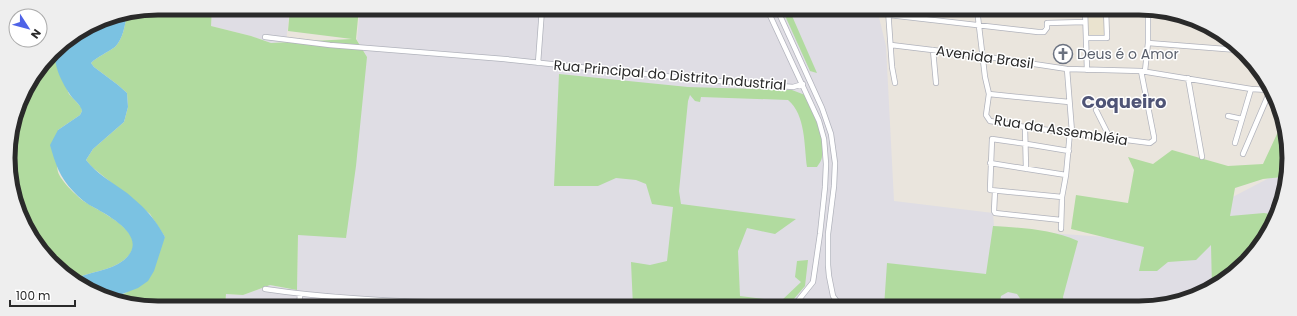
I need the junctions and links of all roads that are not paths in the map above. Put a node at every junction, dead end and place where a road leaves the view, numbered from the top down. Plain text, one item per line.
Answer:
1 (541, 15) edge
2 (770, 15) edge
3 (780, 15) edge
4 (889, 15) joint
5 (978, 15) edge
6 (1085, 15) edge
7 (1106, 15) edge
8 (1148, 15) edge
9 (1085, 22) junction
10 (979, 26) junction
11 (265, 37) dead end
12 (1086, 38) junction
13 (1148, 43) junction
14 (891, 45) junction
15 (933, 50) junction
16 (1232, 50) edge
17 (982, 56) junction
18 (538, 63) junction
19 (1067, 69) junction
20 (1087, 70) junction
21 (1143, 71) junction
22 (1188, 78) junction
23 (895, 83) dead end
24 (936, 83) dead end
25 (803, 84) junction
26 (1251, 88) junction
27 (1264, 89) edge
28 (989, 94) junction
29 (1267, 96) edge
30 (1069, 102) junction
31 (1096, 110) dead end
32 (1228, 116) dead end
33 (1242, 119) junction
34 (1026, 126) junction
35 (1071, 132) junction
36 (1110, 138) junction
37 (1235, 143) dead end
38 (1027, 144) junction
39 (1068, 152) junction
40 (1243, 154) dead end
41 (1202, 157) dead end
42 (834, 163) junction
43 (990, 163) junction
44 (826, 164) junction
45 (1026, 169) junction
46 (1066, 175) junction
47 (995, 191) junction
48 (1062, 197) junction
49 (1061, 220) junction
50 (1061, 229) dead end
51 (265, 289) dead end
52 (300, 294) junction
53 (299, 301) edge
54 (395, 301) edge
55 (798, 301) edge
56 (837, 301) edge

1 - 18 street
2 - 25 street
3 - 42 street
4 - 10 street
4 - 14 street
5 - 10 street
6 - 9 street
7 - 12 street
8 - 13 street
9 - 10 street
9 - 12 street
10 - 17 street
11 - 18 street, Rua Principal do Distrito Industrial
12 - 20 street
13 - 16 street
13 - 21 street
14 - 15 street, Avenida Brasil
14 - 23 street
15 - 17 street, Avenida Brasil
15 - 24 street
17 - 19 street, Avenida Brasil
17 - 28 street
18 - 25 street, Rua Principal do Distrito Industrial
19 - 20 street, Avenida Brasil
19 - 30 street
20 - 21 street, Avenida Brasil
21 - 22 street, Avenida Brasil
21 - 36 street, Rua da Assembléia
22 - 26 street, Avenida Brasil
22 - 41 street
25 - 44 street
26 - 27 street, Avenida Brasil
26 - 33 street
28 - 30 street
28 - 34 street, Rua da Assembléia
29 - 40 street
30 - 35 street
31 - 36 street
32 - 33 street
33 - 37 street
34 - 35 street, Rua da Assembléia
34 - 38 street
35 - 36 street, Rua da Assembléia
35 - 39 street
38 - 39 street
38 - 43 street
38 - 45 street
39 - 46 street
42 - 44 street
42 - 56 street
43 - 45 street
43 - 47 street
44 - 55 street
45 - 46 street
46 - 48 street
47 - 48 street
47 - 49 street
48 - 49 street
49 - 50 street
51 - 52 street
52 - 53 street
52 - 54 street

